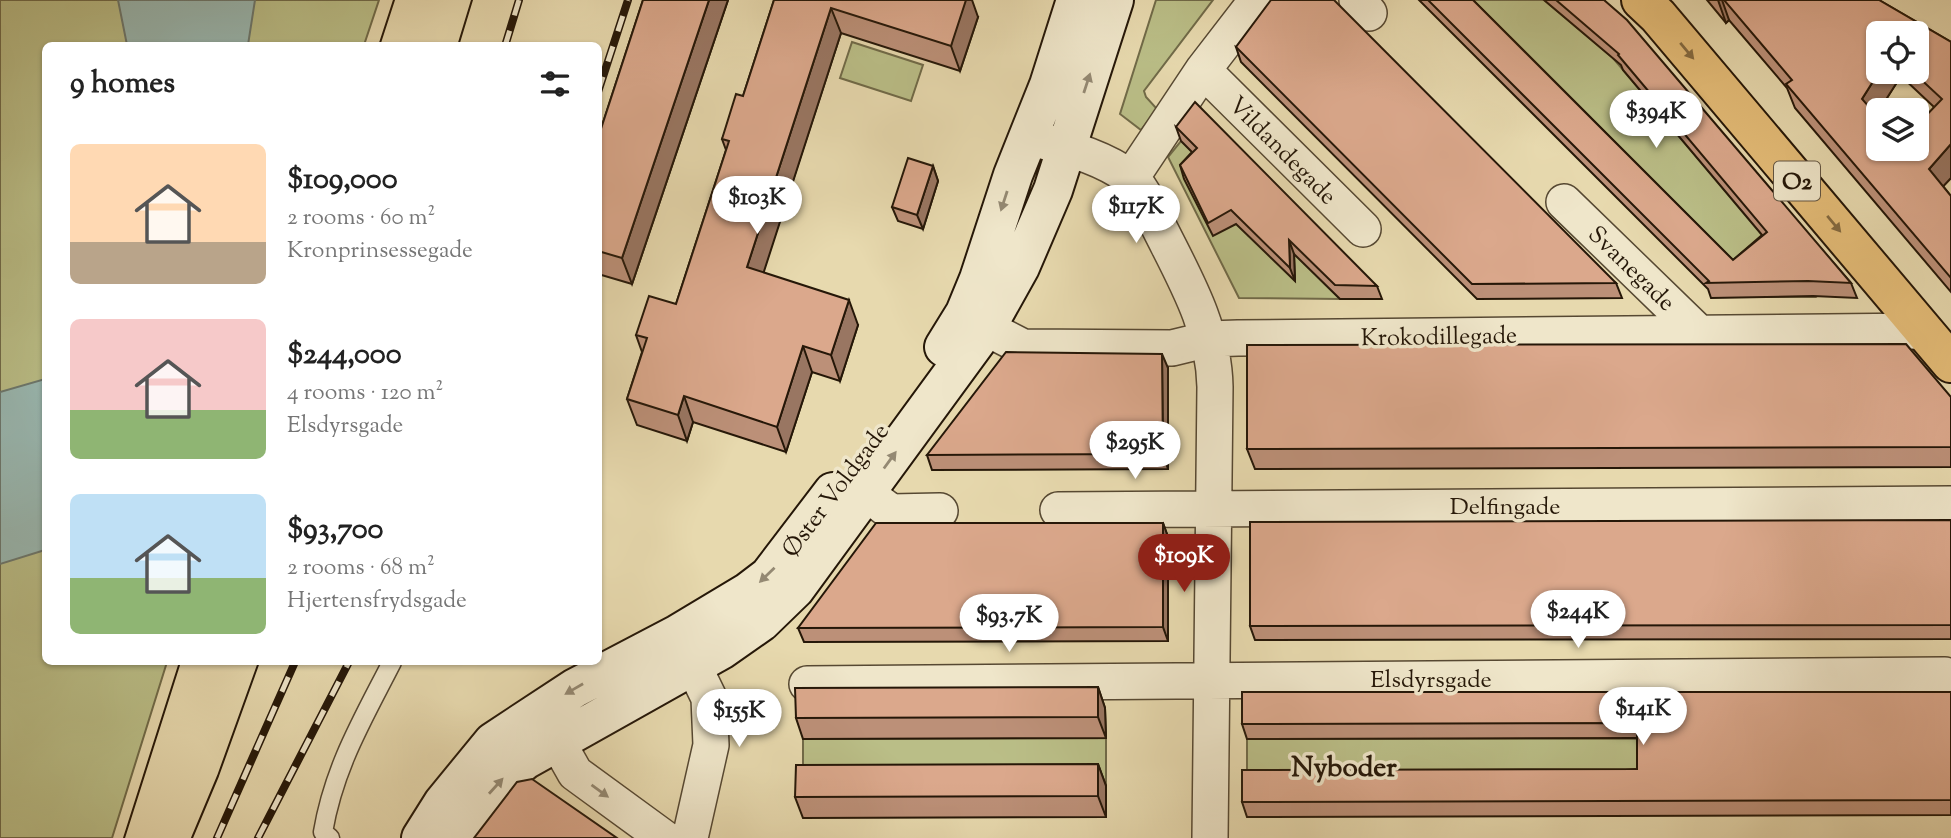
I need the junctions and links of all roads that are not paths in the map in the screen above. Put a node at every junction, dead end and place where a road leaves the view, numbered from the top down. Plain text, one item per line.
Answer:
1 (1076, 0) edge
2 (1114, 0) edge
3 (1257, 0) edge
4 (1641, 0) edge
5 (1203, 71) junction
6 (1029, 137) junction
7 (1066, 148) junction
8 (1131, 178) junction
9 (1564, 202) dead end
10 (1363, 229) dead end
11 (976, 321) junction
12 (1924, 331) junction
13 (1700, 334) junction
14 (1209, 339) junction
15 (1951, 363) edge
16 (866, 493) junction
17 (1951, 504) edge
18 (1212, 508) junction
19 (1058, 510) dead end
20 (940, 511) dead end
21 (390, 665) edge
22 (694, 667) junction
23 (1945, 675) dead end
24 (1212, 680) junction
25 (807, 684) dead end
26 (557, 741) junction
27 (330, 838) edge
28 (421, 838) edge
29 (453, 838) edge
30 (664, 838) edge
31 (690, 838) edge
32 (1210, 838) edge

1 - 6 street, Øster Voldgade
7 -> 2 street, Øster Voldgade
3 - 5 street
4 -> 12 main road, O2
5 - 8 street
5 - 10 street, Vildandegade
6 - 7 street
6 -> 11 street, Øster Voldgade
7 - 8 street
7 - 11 street, Øster Voldgade
8 - 14 street
9 - 13 street, Svanegade
11 - 14 street, Krokodillegade
16 -> 11 street, Øster Voldgade
11 -> 28 street, Øster Voldgade
12 - 13 street, Krokodillegade
12 - 15 main road, O2
13 - 14 street, Krokodillegade
14 - 18 street
16 - 20 street
16 - 22 street, Øster Voldgade
17 - 18 street, Delfingade
18 - 19 street, Delfingade
18 - 24 street
21 - 27 lane
22 - 26 street, Øster Voldgade
22 - 31 street
23 - 24 street, Elsdyrsgade
24 - 25 street, Elsdyrsgade
24 - 32 street
29 -> 26 street, Øster Voldgade
26 -> 30 street

